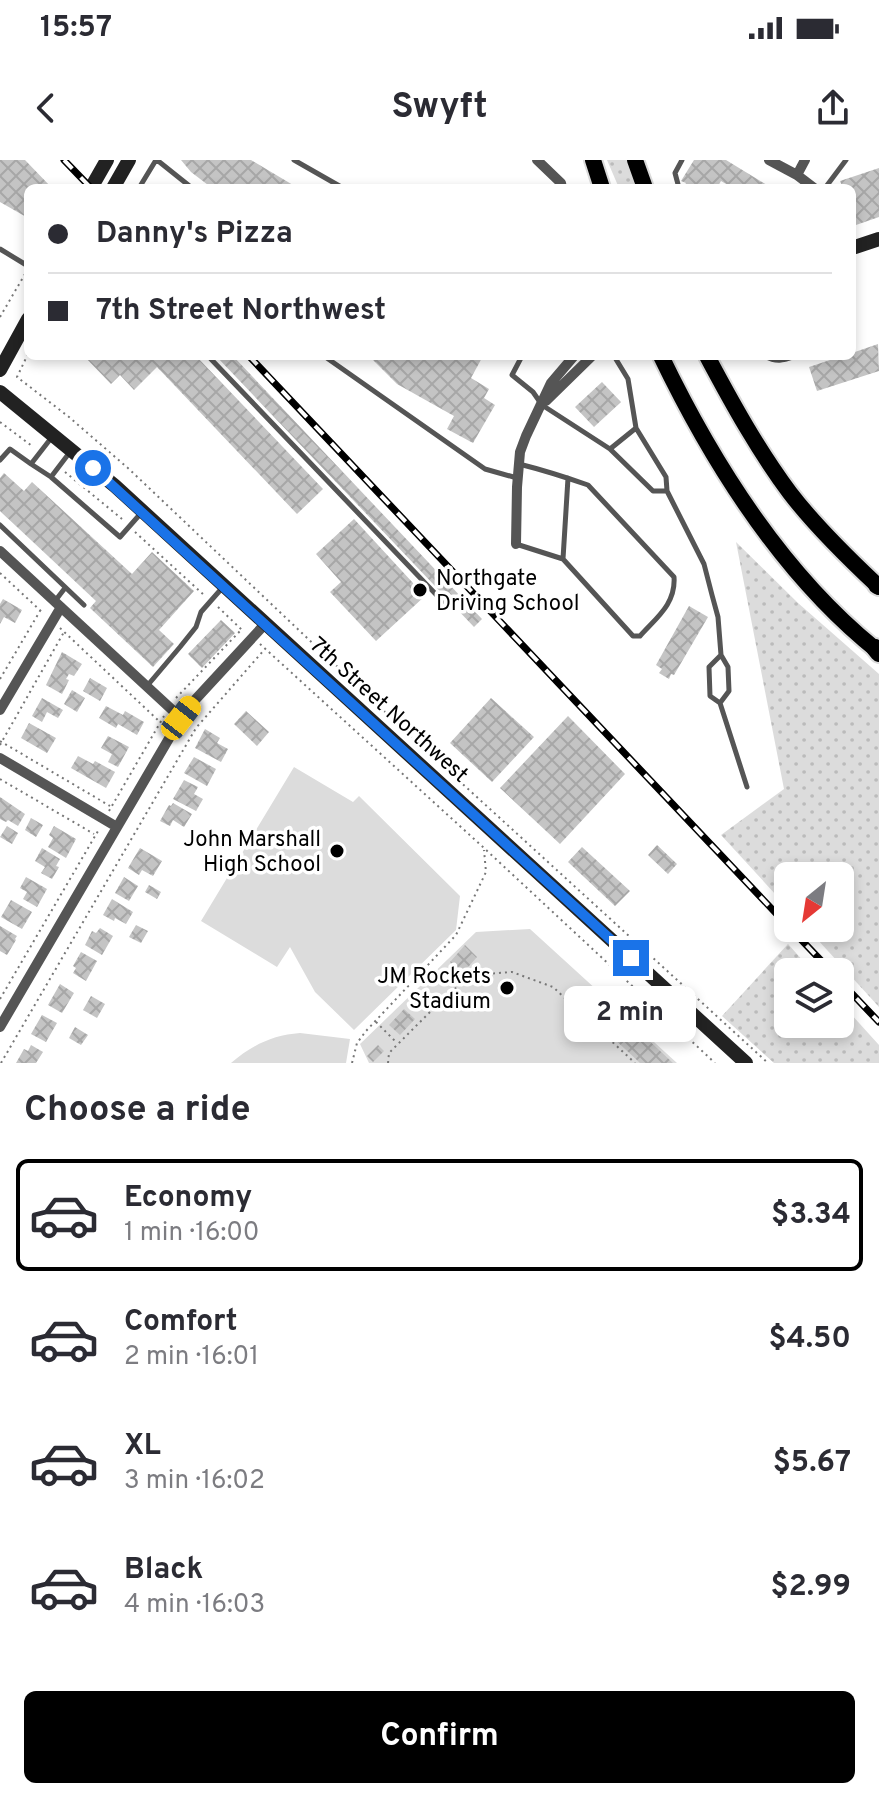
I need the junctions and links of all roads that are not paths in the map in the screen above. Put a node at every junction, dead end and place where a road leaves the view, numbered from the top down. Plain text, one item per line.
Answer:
1 (107, 160) edge
2 (129, 160) edge
3 (157, 160) edge
4 (294, 160) edge
5 (537, 160) edge
6 (593, 160) edge
7 (635, 160) edge
8 (682, 160) edge
9 (769, 160) edge
10 (805, 160) edge
11 (846, 160) edge
12 (166, 163) edge
13 (797, 175) junction
14 (93, 184) edge
15 (115, 184) edge
16 (142, 184) edge
17 (188, 184) edge
18 (336, 184) edge
19 (561, 184) edge
20 (601, 184) edge
21 (644, 184) edge
22 (678, 184) edge
23 (809, 184) edge
24 (828, 184) edge
25 (879, 239) edge
26 (856, 247) edge
27 (0, 249) edge
28 (24, 265) edge
29 (24, 326) edge
30 (212, 360) edge
31 (330, 360) edge
32 (520, 360) edge
33 (571, 360) edge
34 (588, 360) edge
35 (616, 360) edge
36 (663, 360) edge
37 (709, 360) edge
38 (0, 370) edge
39 (0, 392) edge
40 (542, 405) junction
41 (636, 428) junction
42 (54, 435) junction
43 (610, 449) junction
44 (72, 450) junction
45 (0, 460) edge
46 (31, 464) junction
47 (518, 464) junction
48 (51, 477) junction
49 (517, 478) junction
50 (568, 478) junction
51 (667, 491) junction
52 (142, 511) junction
53 (1, 530) edge
54 (516, 544) joint
55 (0, 551) edge
56 (563, 559) junction
57 (40, 565) junction
58 (29, 577) junction
59 (223, 586) junction
60 (878, 586) edge
61 (65, 588) junction
62 (58, 604) junction
63 (84, 605) dead end
64 (448, 607) dead end
65 (265, 624) junction
66 (878, 651) edge
67 (721, 655) junction
68 (147, 686) junction
69 (720, 703) junction
70 (0, 710) edge
71 (181, 718) junction
72 (0, 758) edge
73 (747, 787) dead end
74 (117, 827) junction
75 (0, 1027) edge
76 (746, 1063) edge

1 - 14 main road
2 - 15 main road
3 - 12 lane
3 - 16 lane
4 - 18 lane
5 - 19 street
6 - 20 main road
7 - 21 main road
8 - 22 lane
9 - 13 street
10 - 13 street
11 - 24 lane
12 - 17 lane
13 - 23 street
25 - 26 main road
27 - 28 lane
29 - 38 main road
30 - 64 lane
31 - 49 lane
32 - 40 lane
33 - 40 street
34 - 40 street
35 - 41 lane
36 - 66 main road
37 - 60 main road
39 - 42 main road, 7th Street Northwest
40 - 43 lane
40 - 47 street
41 - 43 lane
41 - 51 lane
42 - 44 main road, 7th Street Northwest
42 - 46 lane
43 - 51 lane
44 - 48 lane
44 - 52 main road, 7th Street Northwest
45 - 46 lane
46 - 48 lane
47 - 49 street
47 - 50 lane
48 - 52 lane
49 - 54 street
50 - 56 lane
50 - 56 lane
51 - 67 lane
52 - 59 main road, 7th Street Northwest
53 - 57 lane
54 - 56 lane
55 - 58 street
57 - 58 lane
57 - 61 lane
58 - 62 street
59 - 65 main road, 7th Street Northwest
59 - 68 lane
61 - 62 lane
61 - 63 lane
62 - 68 street
62 - 70 street
65 - 71 street
65 - 76 main road, 7th Street Northwest
67 - 69 lane
67 - 69 lane
68 - 71 street
69 - 73 lane
71 - 74 street
72 - 74 street
74 - 75 street

